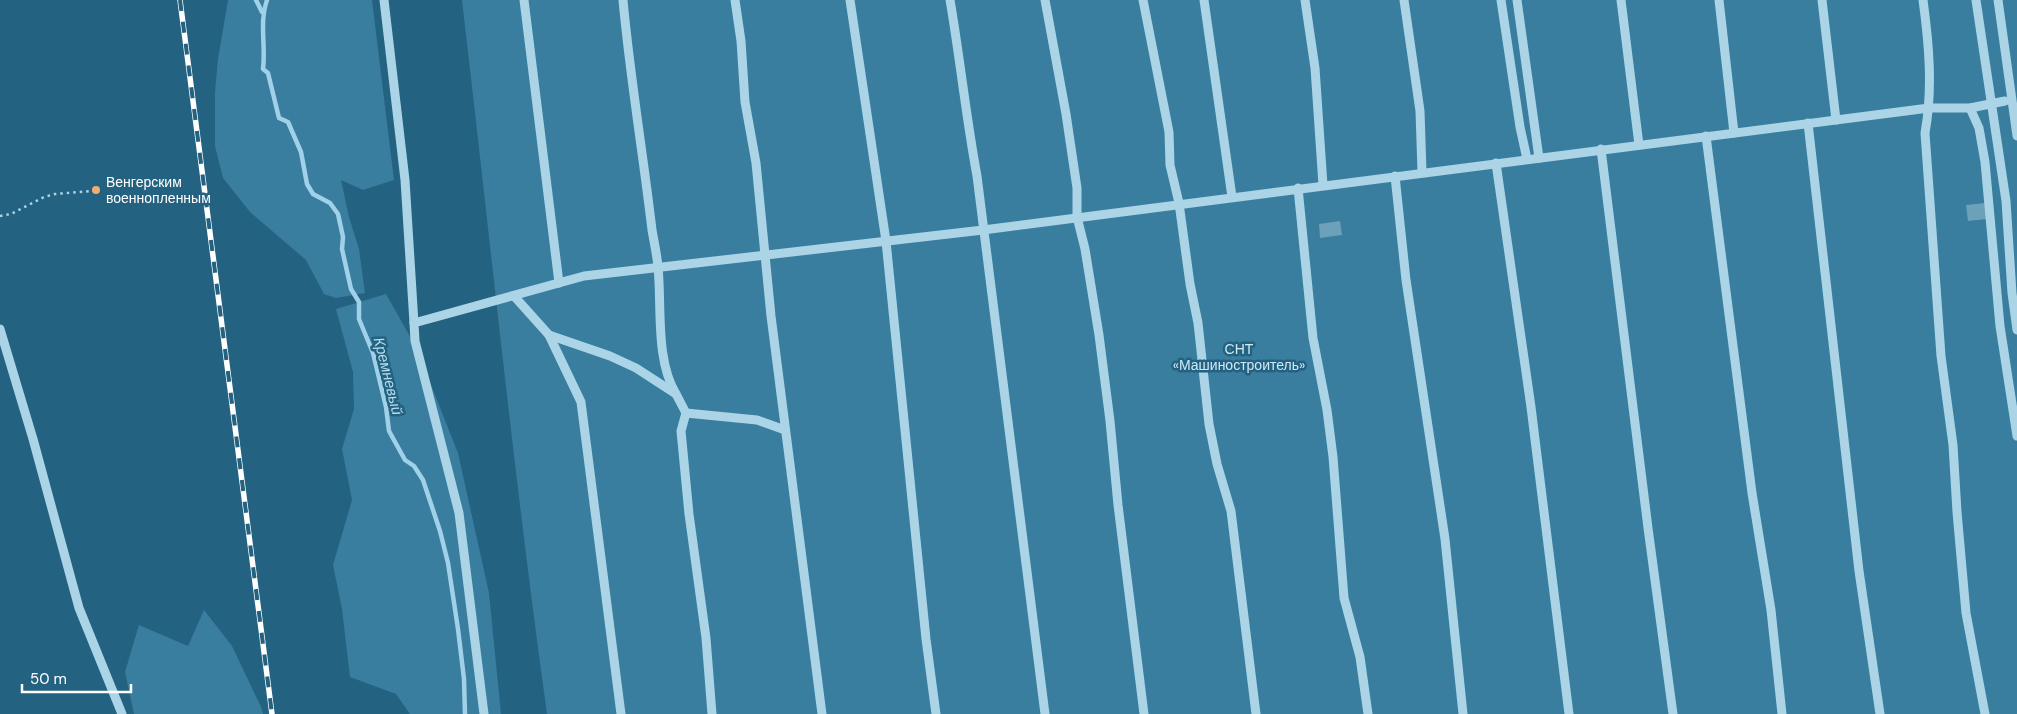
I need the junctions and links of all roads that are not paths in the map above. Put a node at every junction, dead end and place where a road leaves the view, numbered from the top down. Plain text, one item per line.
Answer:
1 (384, 0) edge
2 (524, 0) edge
3 (623, 0) edge
4 (735, 0) edge
5 (850, 0) edge
6 (950, 0) edge
7 (1045, 0) edge
8 (1143, 0) edge
9 (1204, 0) edge
10 (1305, 0) edge
11 (1404, 0) edge
12 (1502, 0) edge
13 (1516, 0) edge
14 (1621, 0) edge
15 (1719, 0) edge
16 (1822, 0) edge
17 (1923, 0) edge
18 (1976, 0) edge
19 (1998, 0) edge
20 (2011, 102) edge
21 (1990, 104) junction
22 (1929, 108) junction
23 (1970, 108) junction
24 (1836, 120) junction
25 (1808, 123) junction
26 (1734, 132) junction
27 (1706, 136) junction
28 (2017, 136) edge
29 (1639, 145) junction
30 (1601, 150) junction
31 (1539, 158) junction
32 (1527, 159) junction
33 (1496, 163) junction
34 (1422, 172) junction
35 (1395, 176) junction
36 (1323, 185) junction
37 (1298, 188) junction
38 (1232, 197) junction
39 (1178, 204) junction
40 (1077, 217) junction
41 (983, 230) junction
42 (886, 241) junction
43 (764, 254) junction
44 (658, 267) junction
45 (559, 283) junction
46 (514, 296) junction
47 (414, 323) junction
48 (0, 329) edge
49 (2017, 330) edge
50 (549, 335) junction
51 (676, 394) junction
52 (686, 413) junction
53 (784, 430) junction
54 (2017, 436) edge
55 (122, 714) edge
56 (484, 714) edge
57 (620, 714) edge
58 (712, 714) edge
59 (822, 714) edge
60 (936, 714) edge
61 (1045, 714) edge
62 (1144, 714) edge
63 (1256, 714) edge
64 (1368, 714) edge
65 (1463, 714) edge
66 (1569, 714) edge
67 (1674, 714) edge
68 (1782, 714) edge
69 (1880, 714) edge
70 (1985, 714) edge

1 - 47 lane
2 - 45 lane
3 - 44 lane
4 - 43 lane
5 - 42 lane
6 - 41 lane
7 - 40 lane
8 - 39 lane
9 - 38 lane
10 - 36 lane
11 - 34 lane
12 - 32 lane
13 - 31 lane
14 - 29 lane
15 - 26 lane
16 - 24 lane
17 - 22 lane
18 - 21 lane
19 - 20 lane
20 - 21 lane
20 - 28 lane
21 - 23 lane
21 - 49 lane
22 - 23 lane
22 - 24 lane
22 - 70 lane
23 - 54 lane
24 - 25 lane
25 - 26 lane
25 - 69 lane
26 - 27 lane
27 - 29 lane
27 - 68 lane
29 - 30 lane
30 - 31 lane
30 - 67 lane
31 - 32 lane
32 - 33 lane
33 - 34 lane
33 - 66 lane
34 - 35 lane
35 - 36 lane
35 - 65 lane
36 - 37 lane
37 - 38 lane
37 - 64 lane
38 - 39 lane
39 - 40 lane
39 - 63 lane
40 - 41 lane
40 - 62 lane
41 - 42 lane
41 - 61 lane
42 - 43 lane
42 - 60 lane
43 - 44 lane
43 - 53 lane
44 - 45 lane
44 - 51 lane
45 - 46 lane
46 - 47 lane
46 - 50 lane
47 - 56 lane
48 - 55 lane
50 - 51 lane
50 - 57 lane
51 - 52 lane
52 - 53 lane
52 - 58 lane
53 - 59 lane

